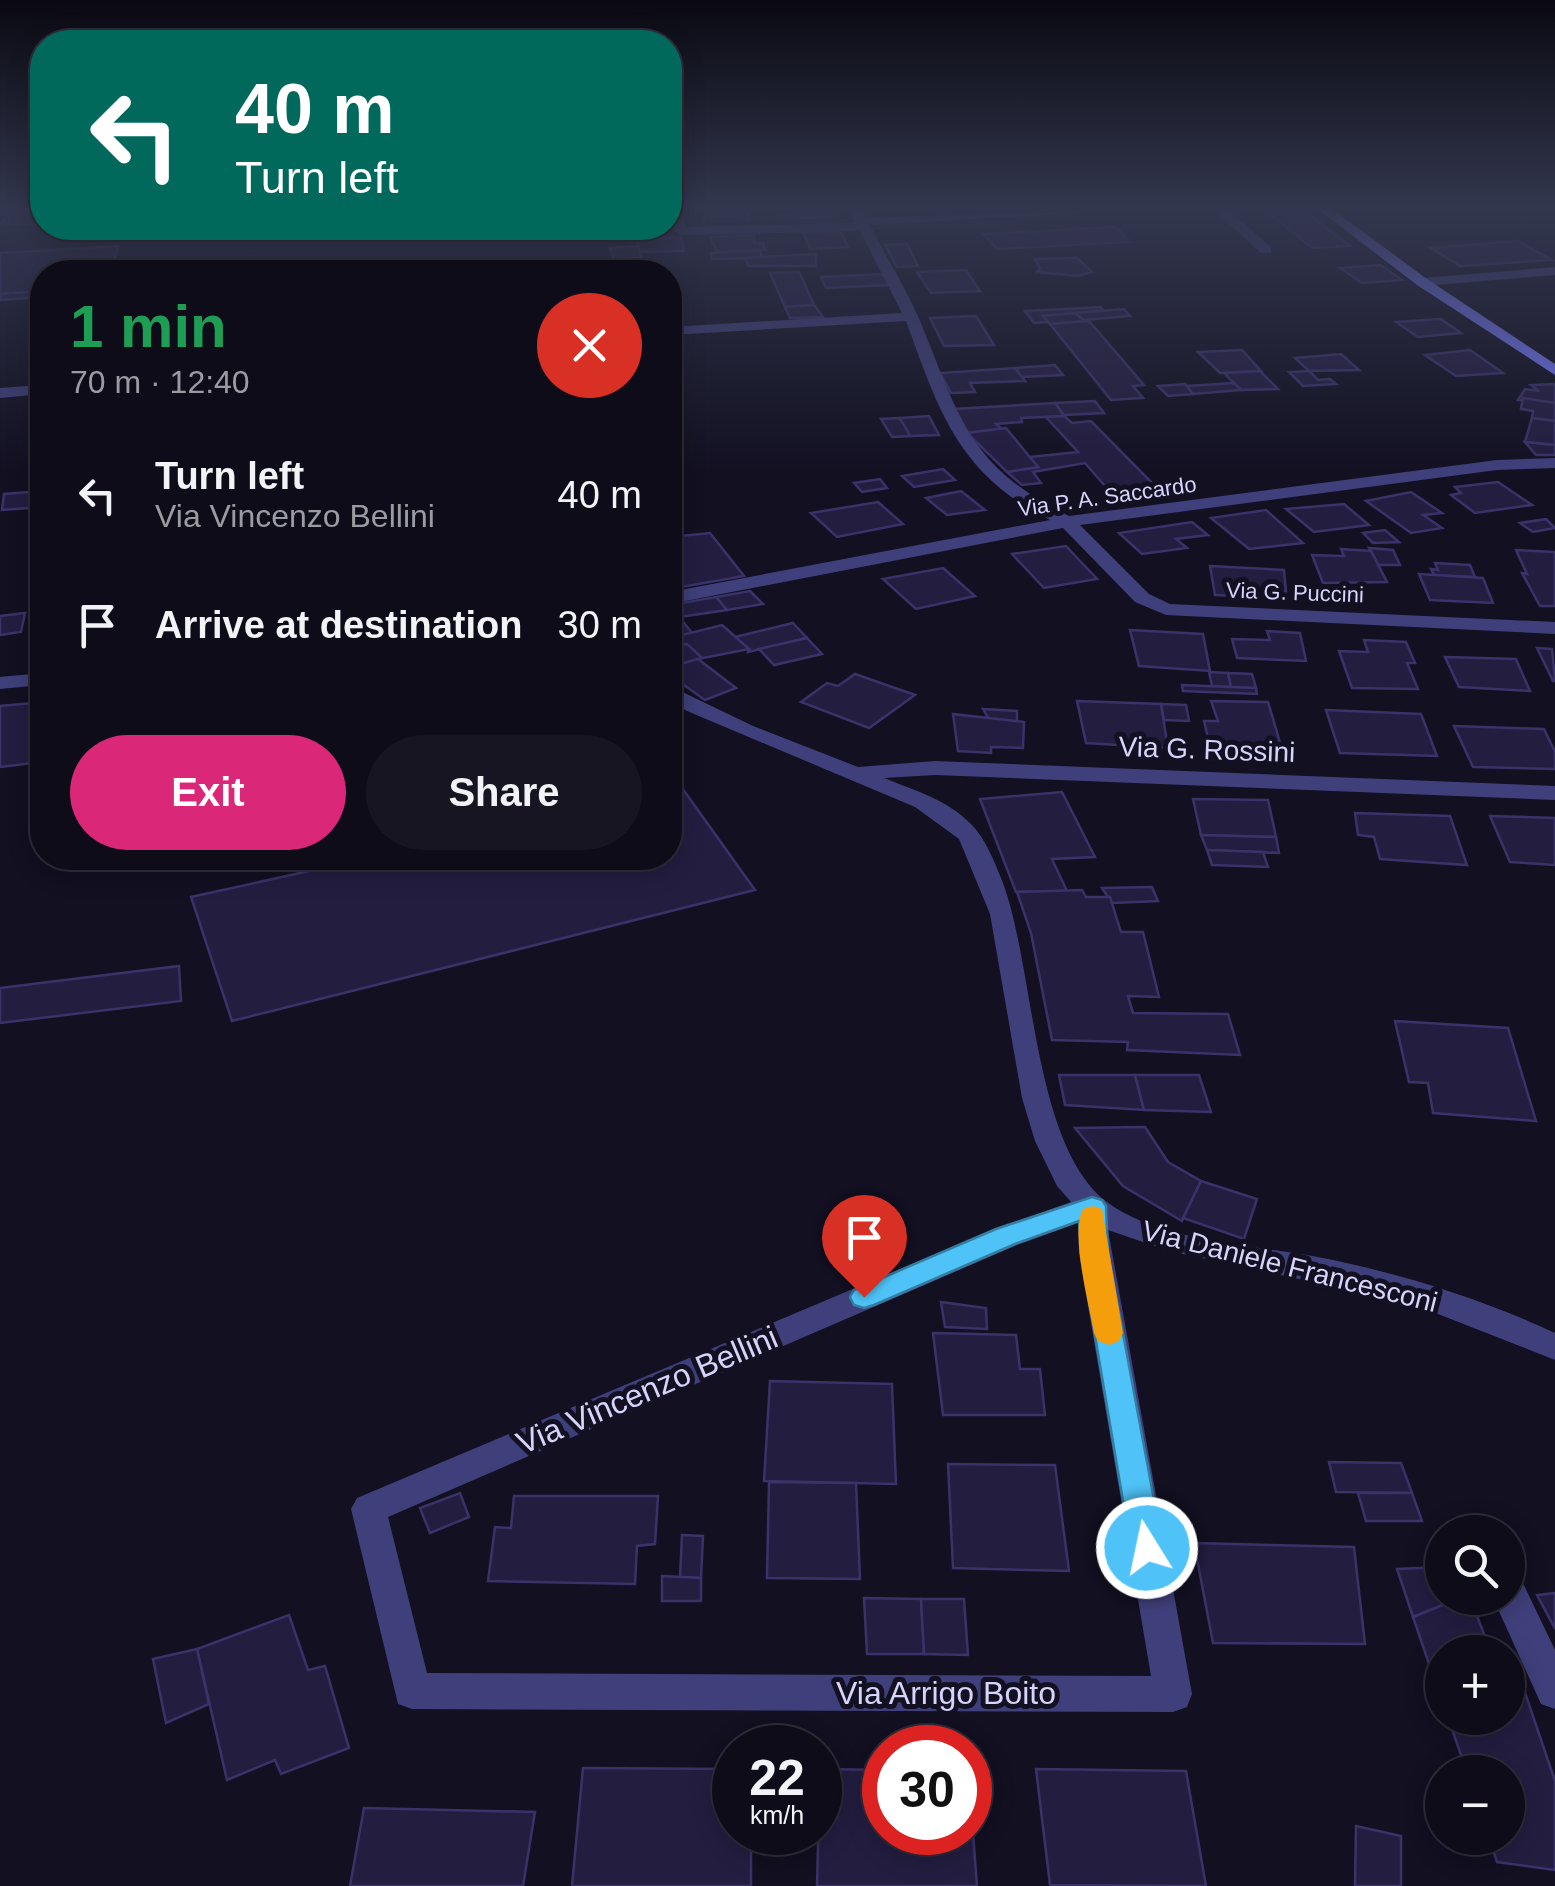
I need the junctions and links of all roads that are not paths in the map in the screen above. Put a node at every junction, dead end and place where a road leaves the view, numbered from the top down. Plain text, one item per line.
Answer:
1 (900, 297) edge
2 (1445, 297) edge
3 (911, 317) junction
4 (682, 330) edge
5 (1555, 370) edge
6 (30, 391) edge
7 (0, 393) edge
8 (1555, 464) edge
9 (1067, 522) junction
10 (682, 596) edge
11 (1555, 628) edge
12 (30, 680) edge
13 (0, 683) edge
14 (682, 698) edge
15 (858, 774) junction
16 (1555, 793) edge
17 (1092, 1206) junction
18 (1555, 1347) edge
19 (368, 1509) joint
20 (1519, 1615) edge
21 (1555, 1691) edge

1 - 3 street, Via G. Puccini
2 - 5 street
3 - 4 street
3 - 9 street, Via G. Puccini
6 - 7 street
8 - 9 street, Via P. A. Saccardo
9 - 10 street, Via P. A. Saccardo
9 - 11 street, Via G. Puccini
12 - 13 street
14 - 15 street, Via Daniele Francesconi
15 - 16 street, Via G. Rossini
15 - 17 street, Via Daniele Francesconi
17 - 18 street, Via Daniele Francesconi
17 - 19 street, Via Vincenzo Bellini
17 - 19 street, Via Arrigo Boito
20 - 21 street

